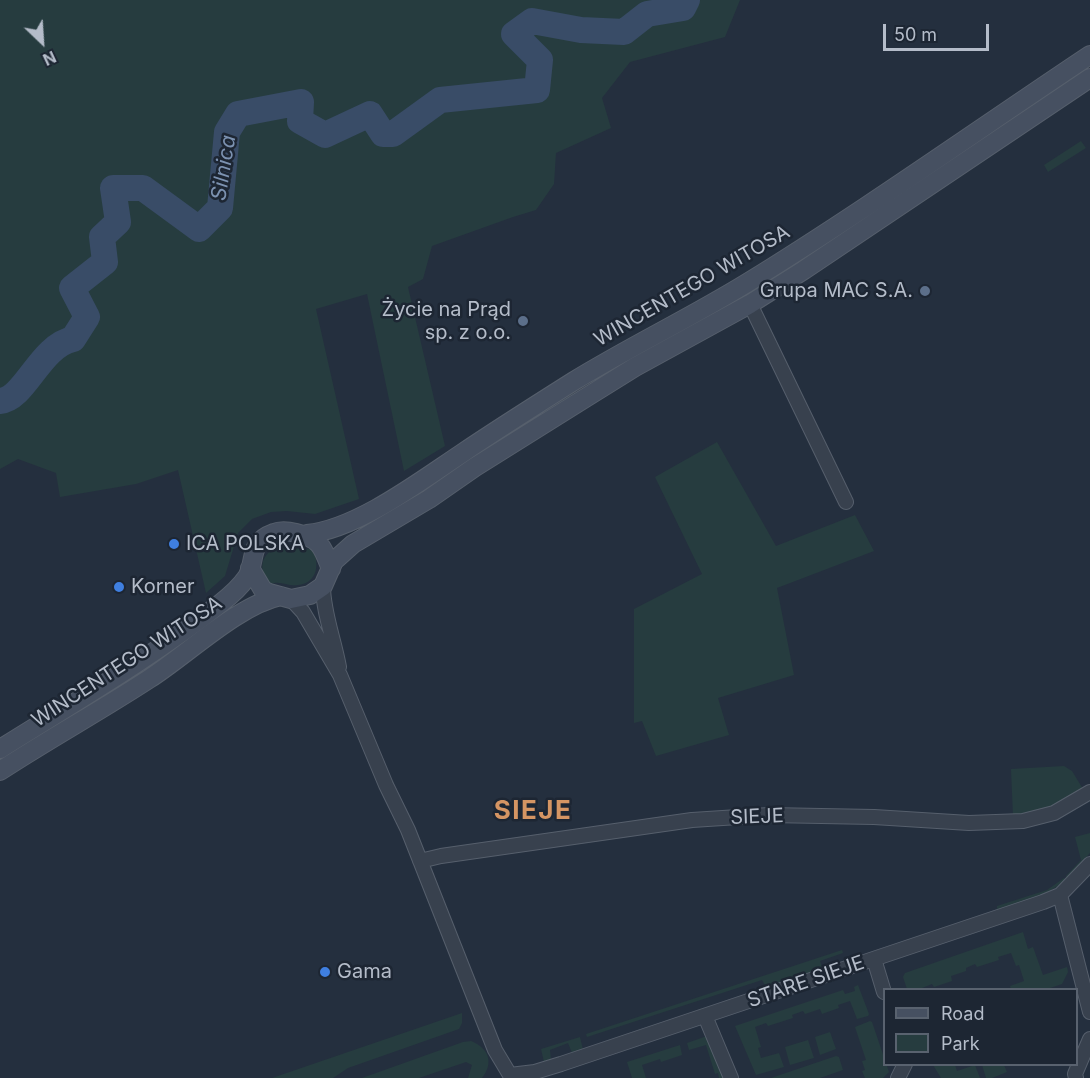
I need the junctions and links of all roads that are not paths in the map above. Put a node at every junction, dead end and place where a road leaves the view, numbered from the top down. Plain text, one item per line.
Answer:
1 (1090, 55) edge
2 (1090, 78) edge
3 (750, 304) junction
4 (846, 502) dead end
5 (307, 534) junction
6 (250, 568) junction
7 (327, 577) junction
8 (286, 597) junction
9 (340, 675) junction
10 (0, 749) edge
11 (0, 771) edge
12 (1090, 792) edge
13 (420, 861) junction
14 (1090, 864) edge
15 (1060, 895) junction
16 (874, 959) junction
17 (884, 988) edge
18 (1090, 1012) edge
19 (705, 1016) junction
20 (1090, 1039) edge
21 (561, 1064) junction
22 (566, 1078) edge
23 (731, 1078) edge
24 (1076, 1078) edge

1 - 5 main road, WINCENTEGO WITOSA
2 - 3 main road
3 - 4 street
3 - 7 main road
5 - 6 main road
5 - 7 main road
6 - 8 main road
6 - 10 main road, WINCENTEGO WITOSA
7 - 8 main road
7 - 9 street
8 - 9 street
8 - 11 main road, WINCENTEGO WITOSA
9 - 13 street
12 - 13 street, SIEJE
13 - 21 street, STARE SIEJE
14 - 15 street, STARE SIEJE
15 - 16 street, STARE SIEJE
15 - 18 street
16 - 17 street
16 - 19 street, STARE SIEJE
19 - 21 street, STARE SIEJE
19 - 23 street
20 - 24 street
21 - 22 street

